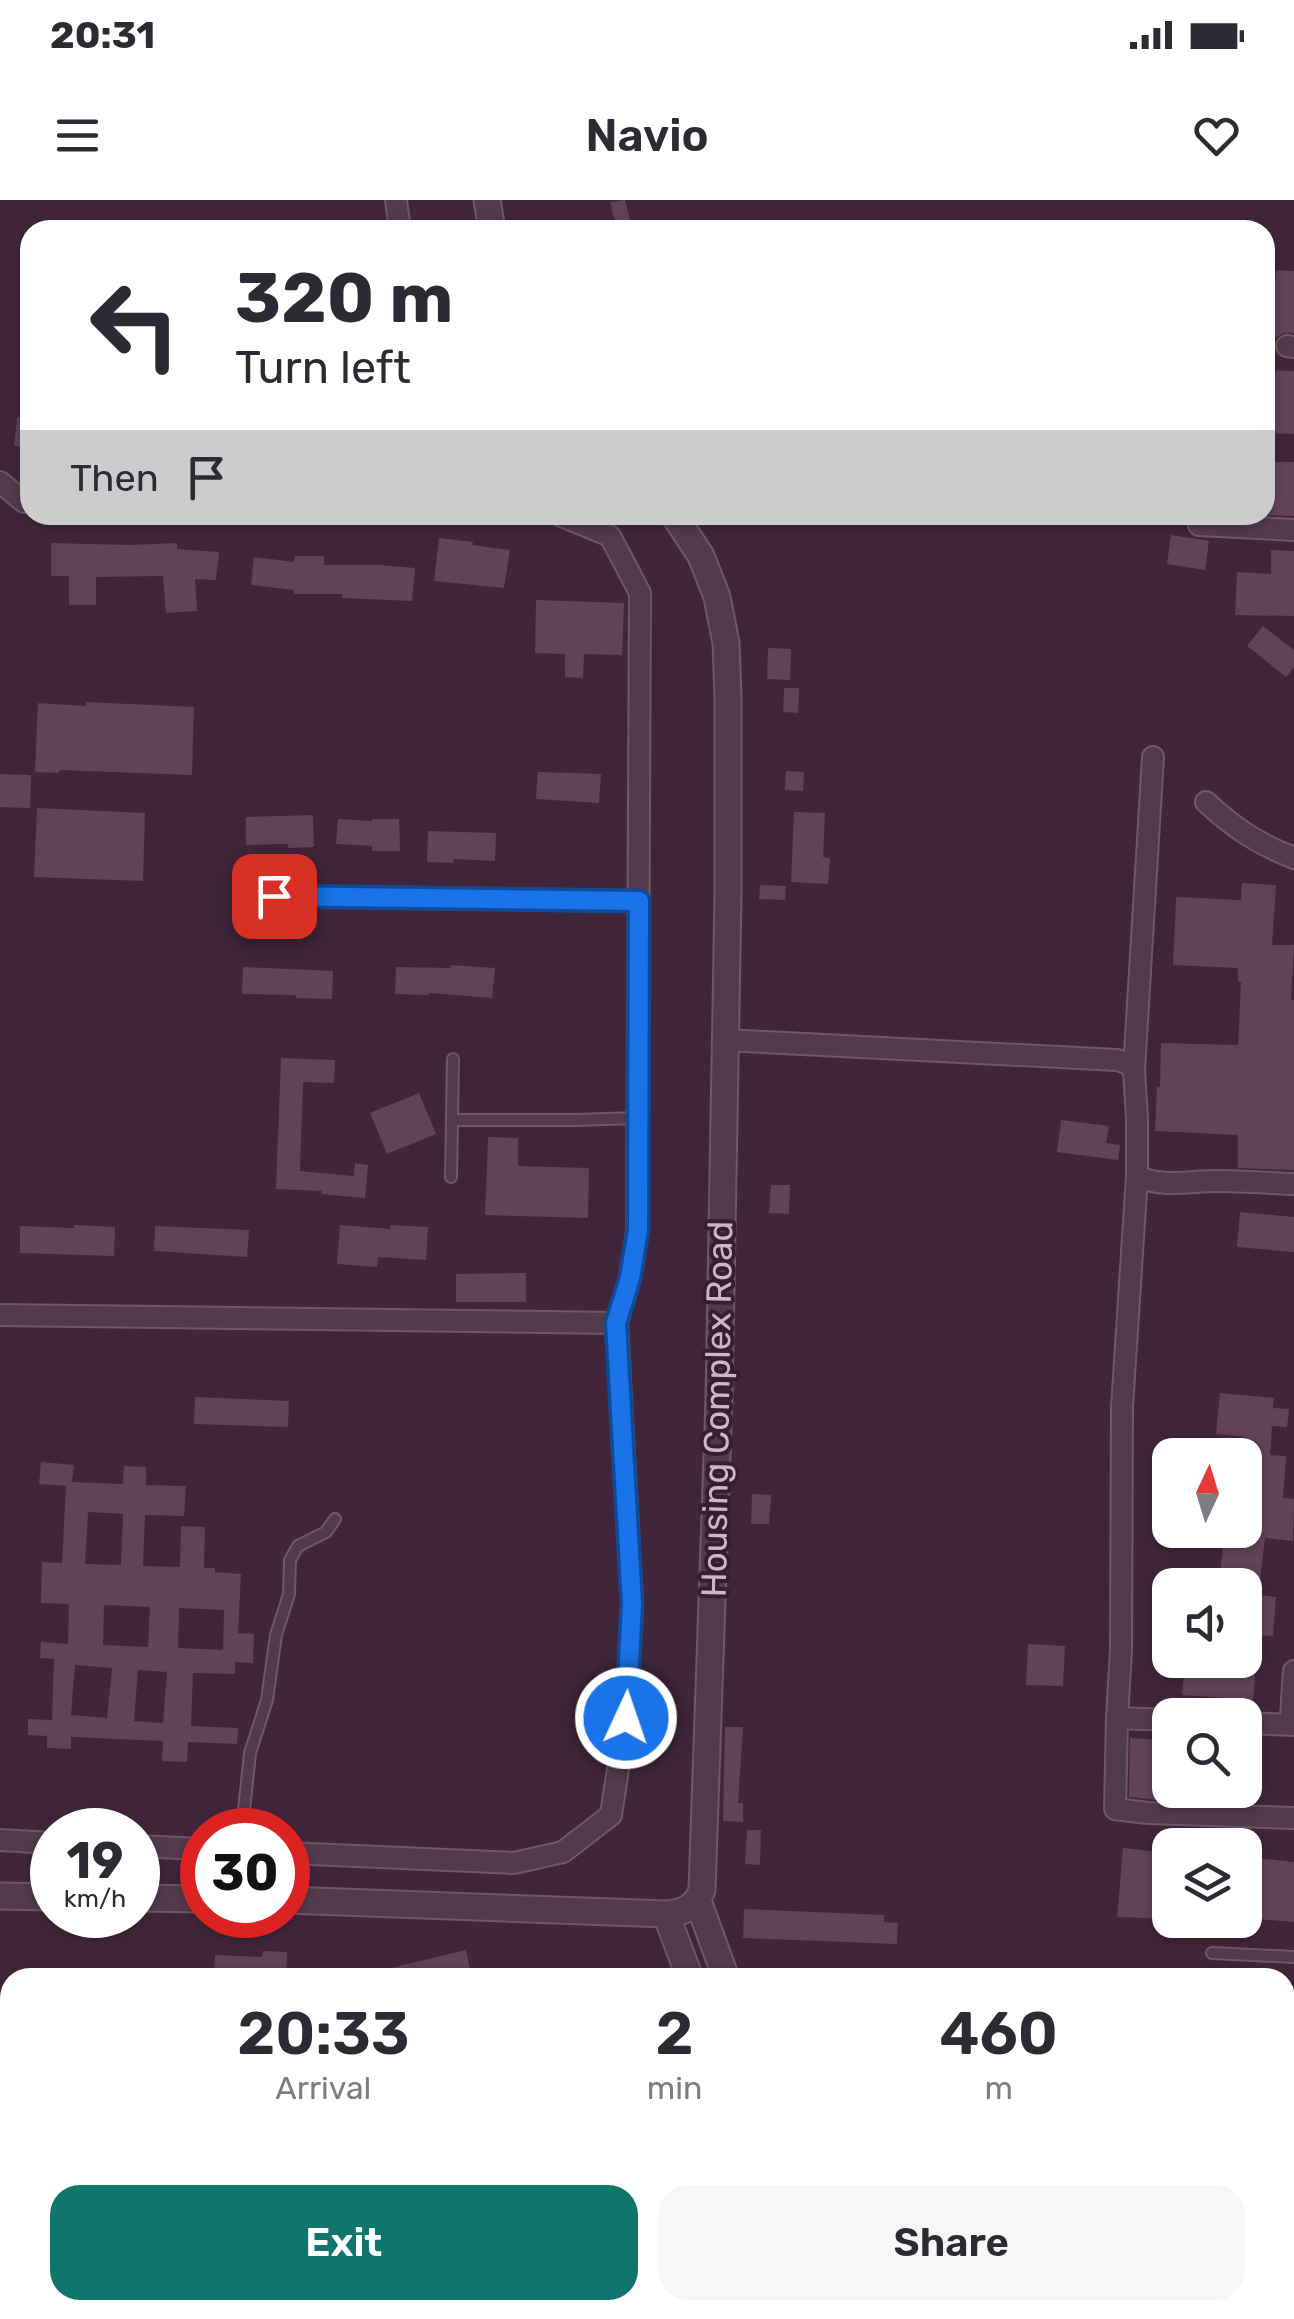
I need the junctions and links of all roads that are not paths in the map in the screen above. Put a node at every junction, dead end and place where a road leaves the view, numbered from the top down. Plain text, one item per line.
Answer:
1 (0, 482) edge
2 (20, 499) edge
3 (583, 525) edge
4 (680, 525) edge
5 (1199, 525) dead end
6 (1294, 530) edge
7 (1153, 756) dead end
8 (1206, 802) dead end
9 (1294, 858) edge
10 (274, 896) dead end
11 (639, 901) junction
12 (725, 1040) junction
13 (453, 1059) dead end
14 (1134, 1070) junction
15 (638, 1118) junction
16 (452, 1120) junction
17 (451, 1176) dead end
18 (1137, 1176) junction
19 (1294, 1184) edge
20 (0, 1315) edge
21 (616, 1323) junction
22 (335, 1520) dead end
23 (1294, 1670) edge
24 (1117, 1718) junction
25 (1152, 1719) edge
26 (1294, 1722) edge
27 (1262, 1723) edge
28 (244, 1808) edge
29 (1294, 1818) edge
30 (0, 1840) edge
31 (30, 1842) edge
32 (310, 1854) edge
33 (0, 1896) edge
34 (30, 1896) edge
35 (310, 1901) edge
36 (698, 1901) junction
37 (666, 1914) junction
38 (1212, 1953) dead end
39 (1294, 1957) edge
40 (686, 1968) edge
41 (722, 1968) edge

1 - 2 street
3 - 11 street
4 - 12 street, Housing Complex Road
5 - 6 street
7 - 14 street
8 - 9 street
10 - 11 street
11 - 15 street
12 - 14 street
12 - 36 street, Housing Complex Road
13 - 16 lane
14 - 18 street
15 - 16 lane
15 - 21 street
16 - 17 lane
18 - 19 street
18 - 24 street
20 - 21 street
21 - 32 street
22 - 28 lane
23 - 26 street
24 - 25 street
24 - 29 street
26 - 27 street
30 - 31 street
33 - 34 street
35 - 37 street
36 - 37 street
36 - 41 street
37 - 40 street
38 - 39 lane

